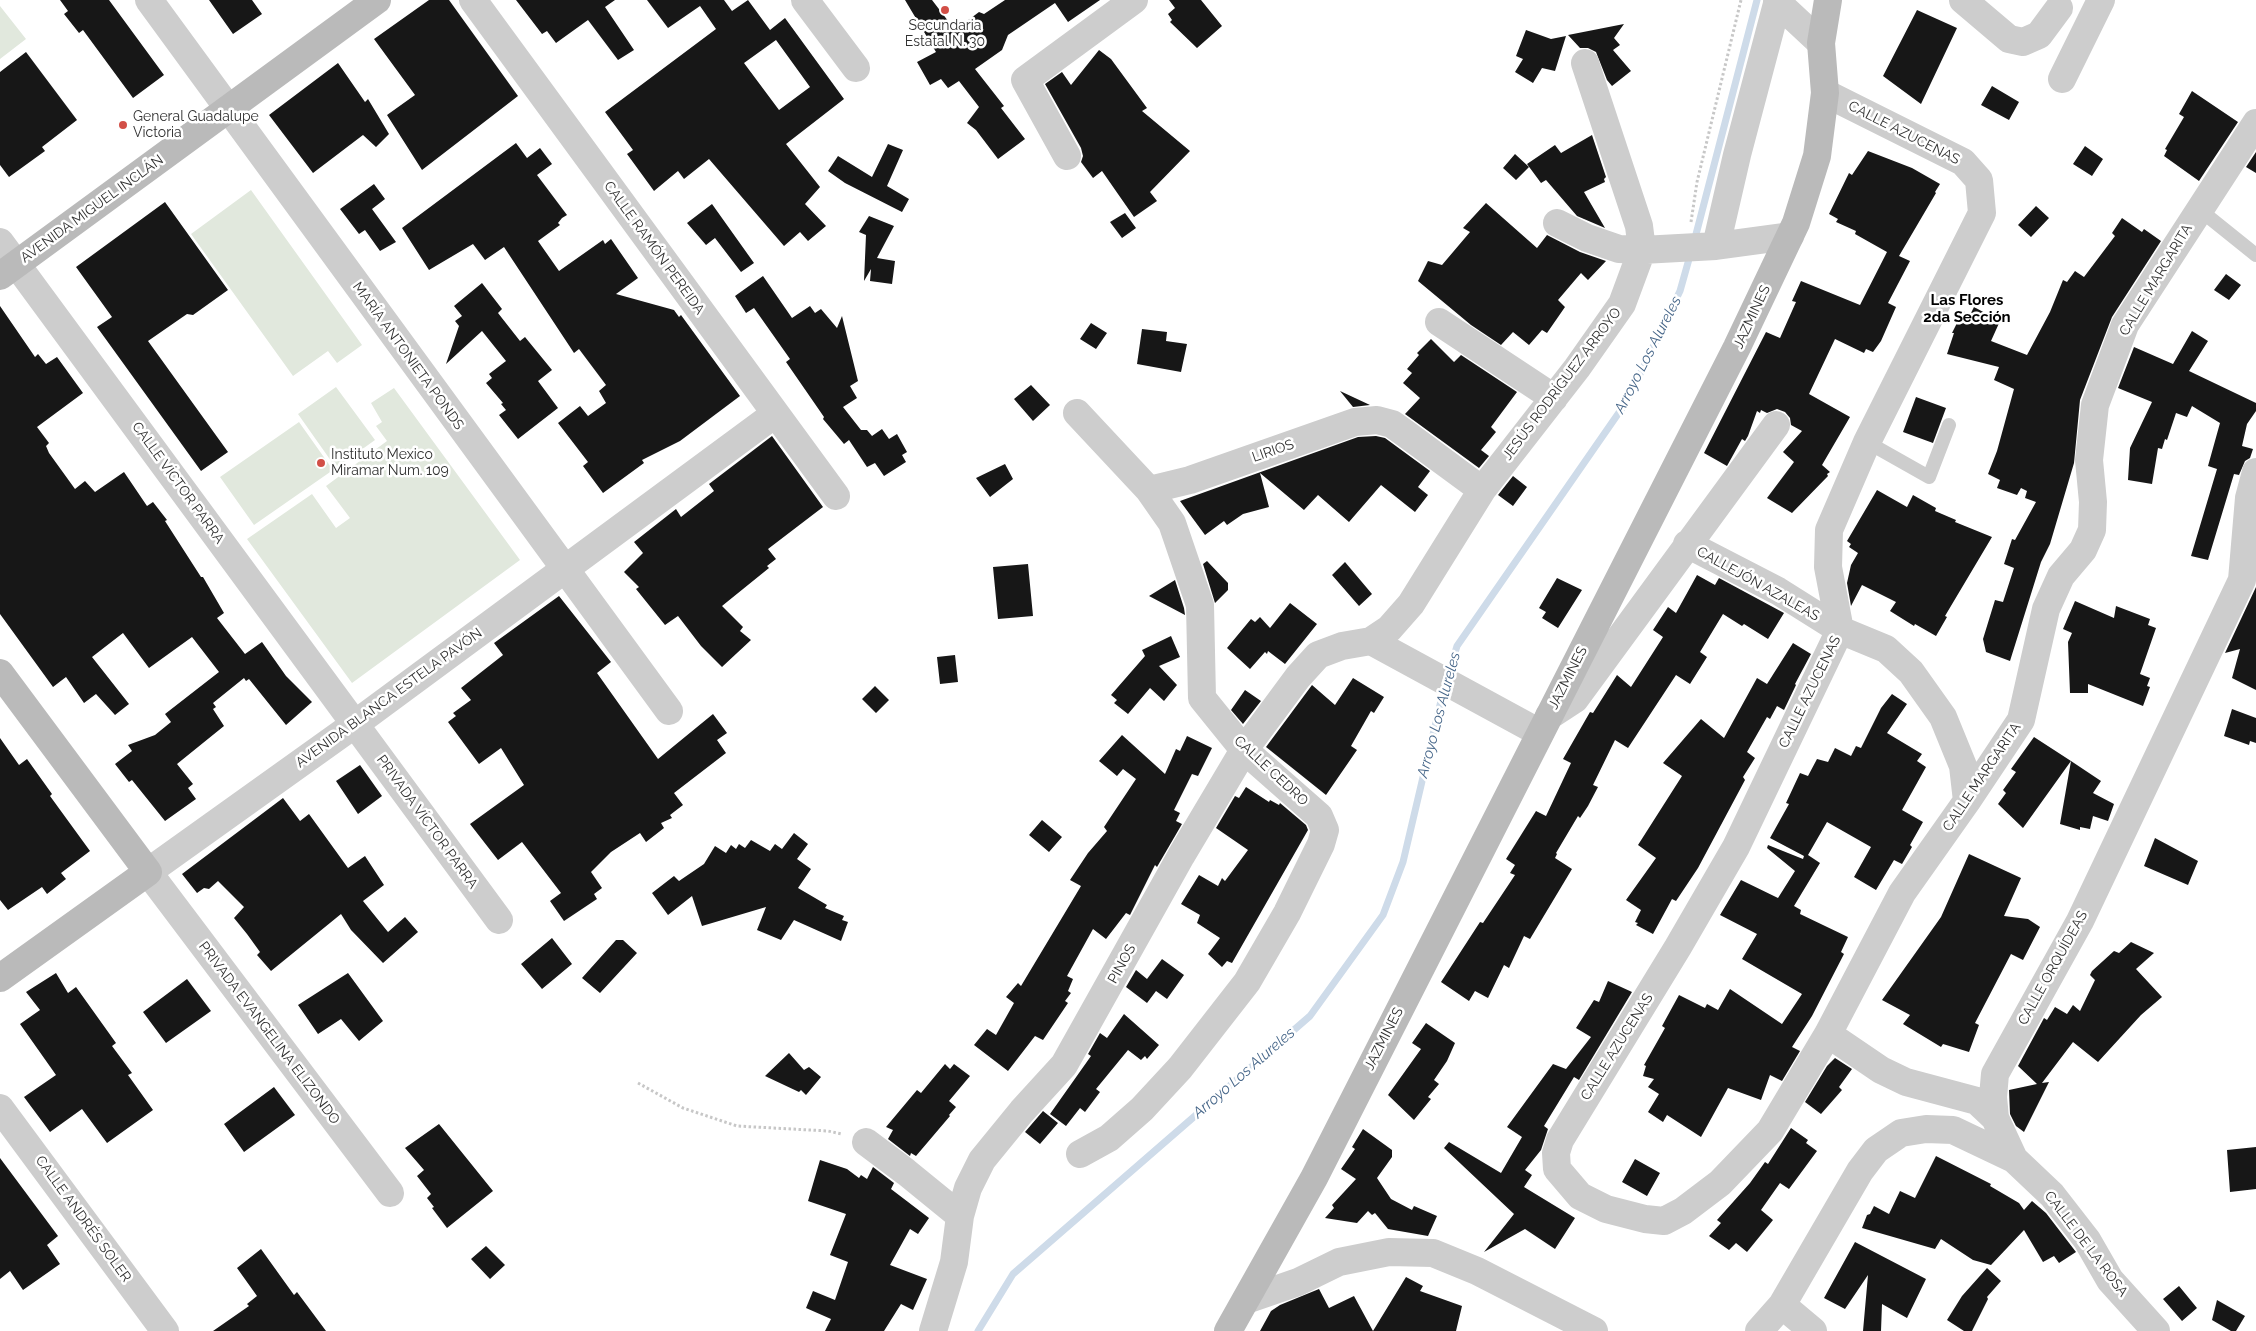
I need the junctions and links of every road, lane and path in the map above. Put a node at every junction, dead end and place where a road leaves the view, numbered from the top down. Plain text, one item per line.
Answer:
1 (149, 0) edge
2 (377, 0) edge
3 (473, 0) edge
4 (805, 0) edge
5 (1134, 0) edge
6 (1741, 0) edge
7 (1828, 0) edge
8 (1963, 0) edge
9 (2101, 0) edge
10 (1778, 1) edge
11 (2059, 8) dead end
12 (1821, 43) junction
13 (1585, 63) dead end
14 (856, 68) dead end
15 (2062, 79) dead end
16 (1824, 93) junction
17 (228, 108) junction
18 (2256, 123) edge
19 (1067, 156) dead end
20 (2200, 210) junction
21 (1557, 223) dead end
22 (1790, 236) junction
23 (0, 242) edge
24 (1700, 247) junction
25 (1642, 250) junction
26 (2256, 255) edge
27 (8, 270) edge
28 (1439, 322) dead end
29 (1554, 398) junction
30 (1077, 413) dead end
31 (775, 414) junction
32 (1776, 425) dead end
33 (1949, 425) dead end
34 (1867, 442) junction
35 (2256, 472) edge
36 (1149, 490) junction
37 (1482, 490) junction
38 (836, 496) dead end
39 (1687, 544) junction
40 (564, 571) junction
41 (1840, 630) junction
42 (1371, 641) junction
43 (0, 673) edge
44 (669, 711) dead end
45 (355, 724) junction
46 (1544, 724) junction
47 (1244, 750) junction
48 (1967, 801) junction
49 (148, 872) junction
50 (500, 920) dead end
51 (0, 978) edge
52 (1828, 1034) junction
53 (638, 1083) dead end
54 (0, 1108) edge
55 (1995, 1118) junction
56 (866, 1142) joint
57 (1080, 1154) dead end
58 (2014, 1159) junction
59 (1563, 1178) joint
60 (390, 1194) dead end
61 (960, 1216) junction
62 (1246, 1300) junction
63 (1782, 1305) junction
64 (165, 1331) edge
65 (933, 1331) edge
66 (1228, 1331) edge
67 (1594, 1331) edge
68 (1758, 1331) edge
69 (1813, 1331) edge
70 (2156, 1331) edge

1 - 17 street, MARÍA ANTONIETA PONDS
2 - 17 main road, AVENIDA MIGUEL INCLÁN
3 - 31 street, CALLE RAMÓN PEREIDA
4 - 14 street
5 - 19 street
6 - 24 path
7 - 12 main road, JAZMINES
8 - 11 street
9 - 15 street
10 - 12 street
10 - 24 street
12 - 16 main road, JAZMINES
13 - 25 street, JESÚS RODRÍGUEZ ARROYO
16 - 22 main road, JAZMINES
16 - 34 street, CALLE AZUCENAS
17 - 27 main road, AVENIDA MIGUEL INCLÁN
17 - 40 street, MARÍA ANTONIETA PONDS
18 - 20 street, CALLE MARGARITA
20 - 26 lane
20 - 48 street, CALLE MARGARITA
21 - 25 street
22 - 24 street
22 - 46 main road, JAZMINES
23 - 27 street, CALLE VÍCTOR PARRA
24 - 25 street
25 - 29 street, JESÚS RODRÍGUEZ ARROYO
27 - 45 street, CALLE VÍCTOR PARRA
28 - 29 street
29 - 37 street, JESÚS RODRÍGUEZ ARROYO
30 - 36 street
31 - 38 street, CALLE RAMÓN PEREIDA
31 - 40 street, AVENIDA BLANCA ESTELA PAVÓN
32 - 39 street
33 - 34 lane
34 - 41 street, CALLE AZUCENAS
35 - 55 street, CALLE ORQUÍDEAS
36 - 37 street, LIRIOS
36 - 47 street, CALLE CEDRO
37 - 42 street, JESÚS RODRÍGUEZ ARROYO
39 - 41 street, CALLEJÓN AZALEAS
39 - 46 street
40 - 44 street, MARÍA ANTONIETA PONDS
40 - 45 street, AVENIDA BLANCA ESTELA PAVÓN
41 - 48 street, CALLEJÓN AZALEAS
41 - 59 street, CALLE AZUCENAS
42 - 46 street
42 - 47 street, PINOS
43 - 49 main road
45 - 49 street, AVENIDA BLANCA ESTELA PAVÓN
45 - 50 street, PRIVADA VÍCTOR PARRA
46 - 62 main road, JAZMINES
47 - 57 street, CALLE CEDRO
47 - 61 street, PINOS
48 - 52 street, CALLE MARGARITA
49 - 51 main road, AVENIDA BLANCA ESTELA PAVÓN
49 - 60 street, PRIVADA EVANGELINA ELIZONDO
52 - 55 street
52 - 59 street, CALLE MARGARITA
53 - 56 path
54 - 64 street, CALLE ANDRÉS SOLER
55 - 58 street, CALLE ORQUÍDEAS
56 - 61 street
58 - 63 street
58 - 70 street, CALLE DE LA ROSA
61 - 65 street, PINOS
62 - 66 main road, JAZMINES
62 - 67 street
63 - 68 street
63 - 69 street

